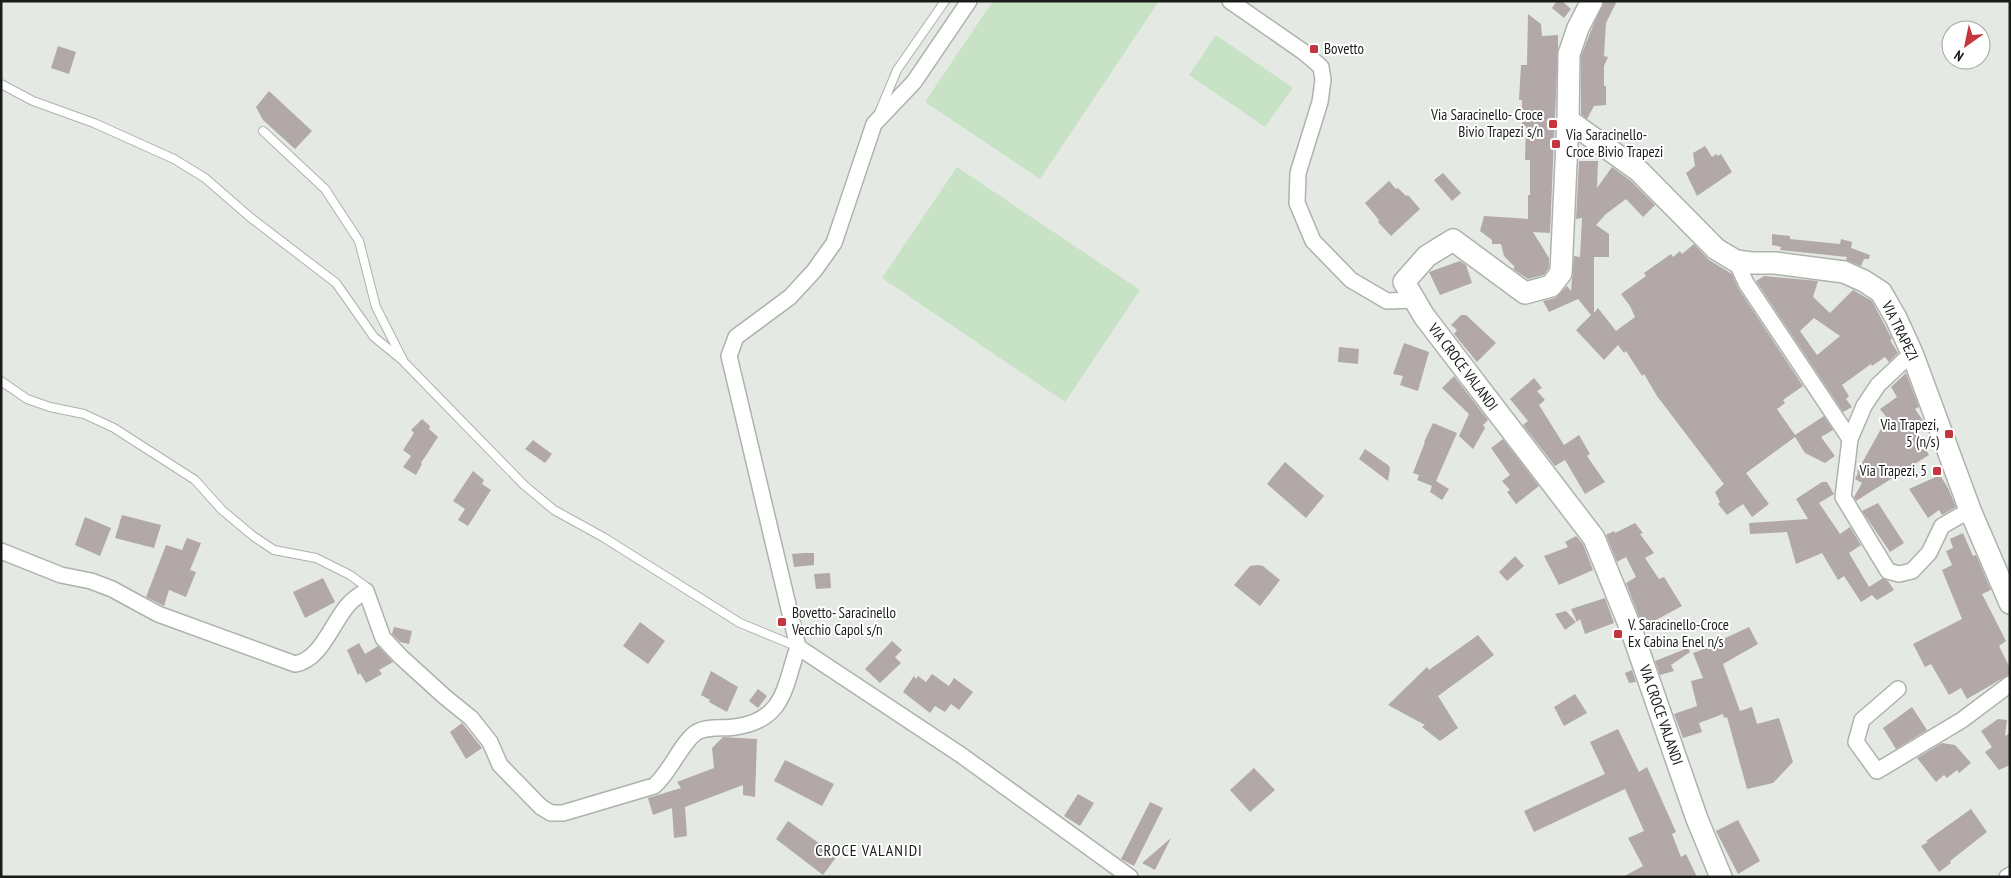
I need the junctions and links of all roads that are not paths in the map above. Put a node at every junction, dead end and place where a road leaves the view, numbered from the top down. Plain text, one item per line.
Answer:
1 (945, 1) edge
2 (968, 1) edge
3 (1230, 1) edge
4 (1592, 1) edge
5 (1, 84) edge
6 (1568, 120) junction
7 (874, 124) junction
8 (263, 131) dead end
9 (1736, 261) junction
10 (1415, 300) junction
11 (1912, 353) junction
12 (404, 362) junction
13 (1, 381) edge
14 (1850, 439) junction
15 (1970, 510) junction
16 (1, 551) edge
17 (366, 591) junction
18 (2010, 603) edge
19 (798, 647) junction
20 (2010, 684) edge
21 (1898, 689) dead end
22 (1130, 877) edge
23 (1721, 877) edge

1 - 7 lane
2 - 7 street
3 - 10 street
4 - 6 street, VIA CROCE VALANDI
5 - 12 lane
6 - 9 street, VIA TRAPEZI
6 - 10 street, VIA CROCE VALANDI
7 - 19 street
8 - 12 lane
9 - 11 street, VIA TRAPEZI
9 - 14 street
10 - 23 street, VIA CROCE VALANDI
11 - 14 street
11 - 15 street, VIA TRAPEZI
12 - 19 lane
13 - 17 lane
14 - 15 street
15 - 18 street, VIA TRAPEZI
16 - 17 street
17 - 19 street
19 - 22 street
20 - 21 street

